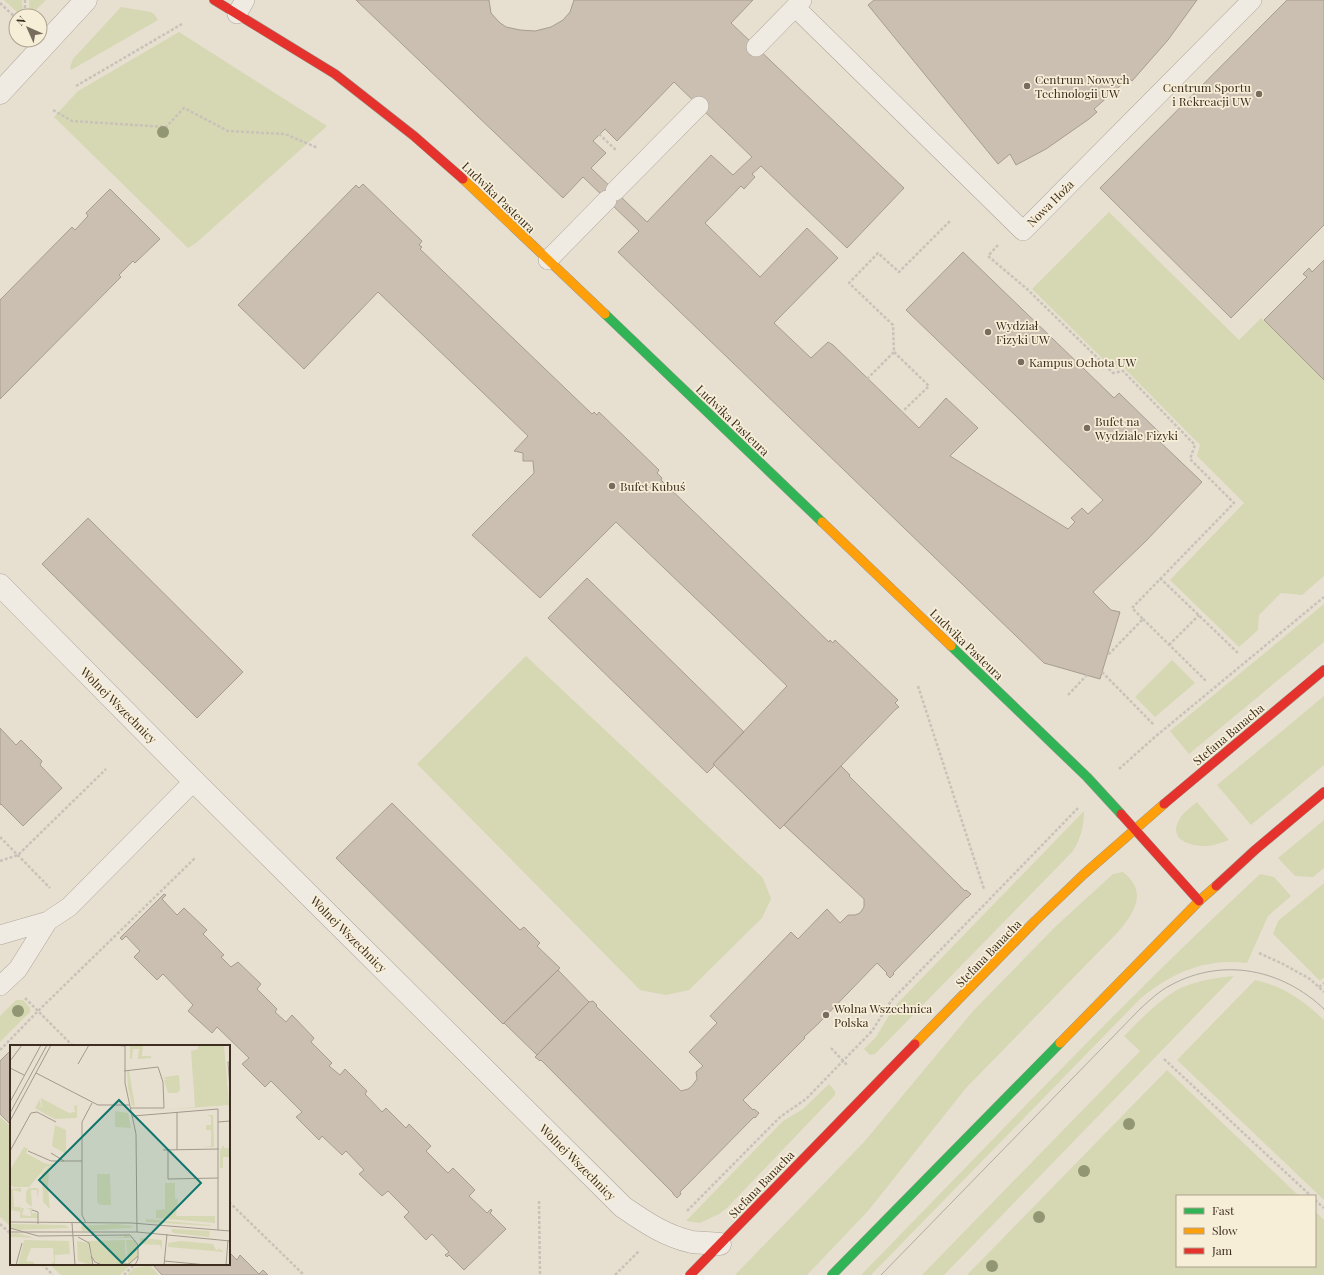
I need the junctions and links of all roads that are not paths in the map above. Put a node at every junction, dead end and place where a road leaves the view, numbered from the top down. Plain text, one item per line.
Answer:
1 (86, 0) edge
2 (214, 0) edge
3 (1252, 0) edge
4 (799, 3) edge
5 (241, 7) edge
6 (756, 47) dead end
7 (0, 93) edge
8 (698, 106) dead end
9 (548, 260) junction
10 (0, 585) edge
11 (1324, 670) edge
12 (194, 781) junction
13 (1324, 792) edge
14 (1135, 829) junction
15 (1199, 901) junction
16 (48, 921) junction
17 (0, 935) edge
18 (3, 983) edge
19 (720, 1244) junction
20 (690, 1275) edge
21 (832, 1275) edge

1 - 7 street
2 - 5 main road, Ludwika Pasteura
3 - 4 lane, Nowa Hoża
4 - 6 lane
5 - 9 main road, Ludwika Pasteura
8 - 9 lane
9 - 14 main road, Ludwika Pasteura
10 - 12 street, Wolnej Wszechnicy
11 - 14 main road, Stefana Banacha
12 - 16 lane
12 - 19 street, Wolnej Wszechnicy
13 - 15 main road
14 - 15 main road, Ludwika Pasteura
14 - 19 main road, Stefana Banacha
15 - 21 main road
16 - 17 lane
16 - 18 lane
19 - 20 main road, Stefana Banacha

